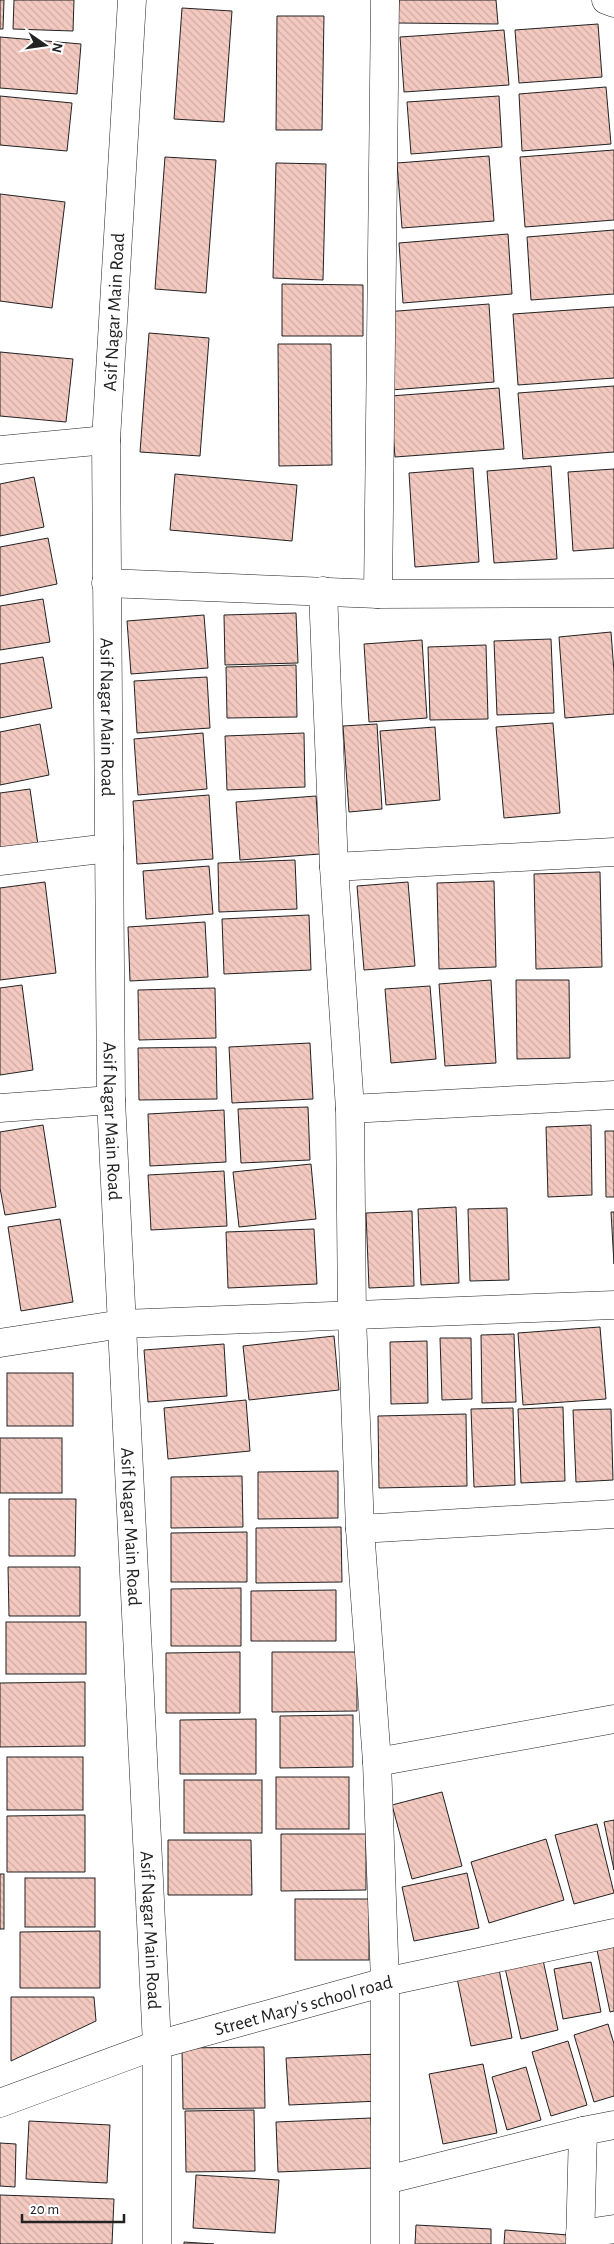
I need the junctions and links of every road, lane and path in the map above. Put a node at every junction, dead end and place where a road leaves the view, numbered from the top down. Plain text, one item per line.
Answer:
1 (132, 0) edge
2 (385, 0) edge
3 (606, 0) edge
4 (614, 3) edge
5 (106, 440) junction
6 (0, 450) edge
7 (106, 583) junction
8 (323, 591) junction
9 (614, 593) edge
10 (378, 594) junction
11 (108, 848) junction
12 (614, 852) edge
13 (0, 861) edge
14 (334, 867) junction
15 (614, 1095) edge
16 (111, 1100) junction
17 (0, 1108) edge
18 (350, 1109) junction
19 (614, 1304) edge
20 (352, 1316) junction
21 (122, 1324) junction
22 (0, 1344) edge
23 (614, 1514) edge
24 (360, 1529) junction
25 (614, 1719) edge
26 (376, 1762) junction
27 (614, 1933) edge
28 (385, 1982) junction
29 (157, 2045) junction
30 (0, 2103) edge
31 (614, 2125) edge
32 (583, 2130) junction
33 (386, 2180) junction
34 (614, 2228) edge
35 (580, 2239) edge
36 (157, 2244) edge
37 (385, 2244) edge

1 - 5 street, Asif Nagar Main Road
2 - 10 street
3 - 4 street
5 - 6 street
5 - 7 street, Asif Nagar Main Road
7 - 8 street
7 - 11 street, Asif Nagar Main Road
8 - 10 street
8 - 14 street
9 - 10 street
11 - 13 street
11 - 16 street, Asif Nagar Main Road
12 - 14 street
14 - 18 street
15 - 18 street
16 - 17 street
16 - 21 street, Asif Nagar Main Road
18 - 20 street
19 - 20 street
20 - 21 street
20 - 24 street
21 - 22 street
21 - 29 street, Asif Nagar Main Road
23 - 24 street
24 - 26 street
25 - 26 street
26 - 28 street
27 - 28 street, Street Mary's school road
28 - 29 street, Street Mary's school road
28 - 33 street
29 - 30 street, Street Mary's school road
29 - 36 street, Asif Nagar Main Road
31 - 32 street
32 - 33 street
32 - 35 street
33 - 37 street
34 - 35 street

